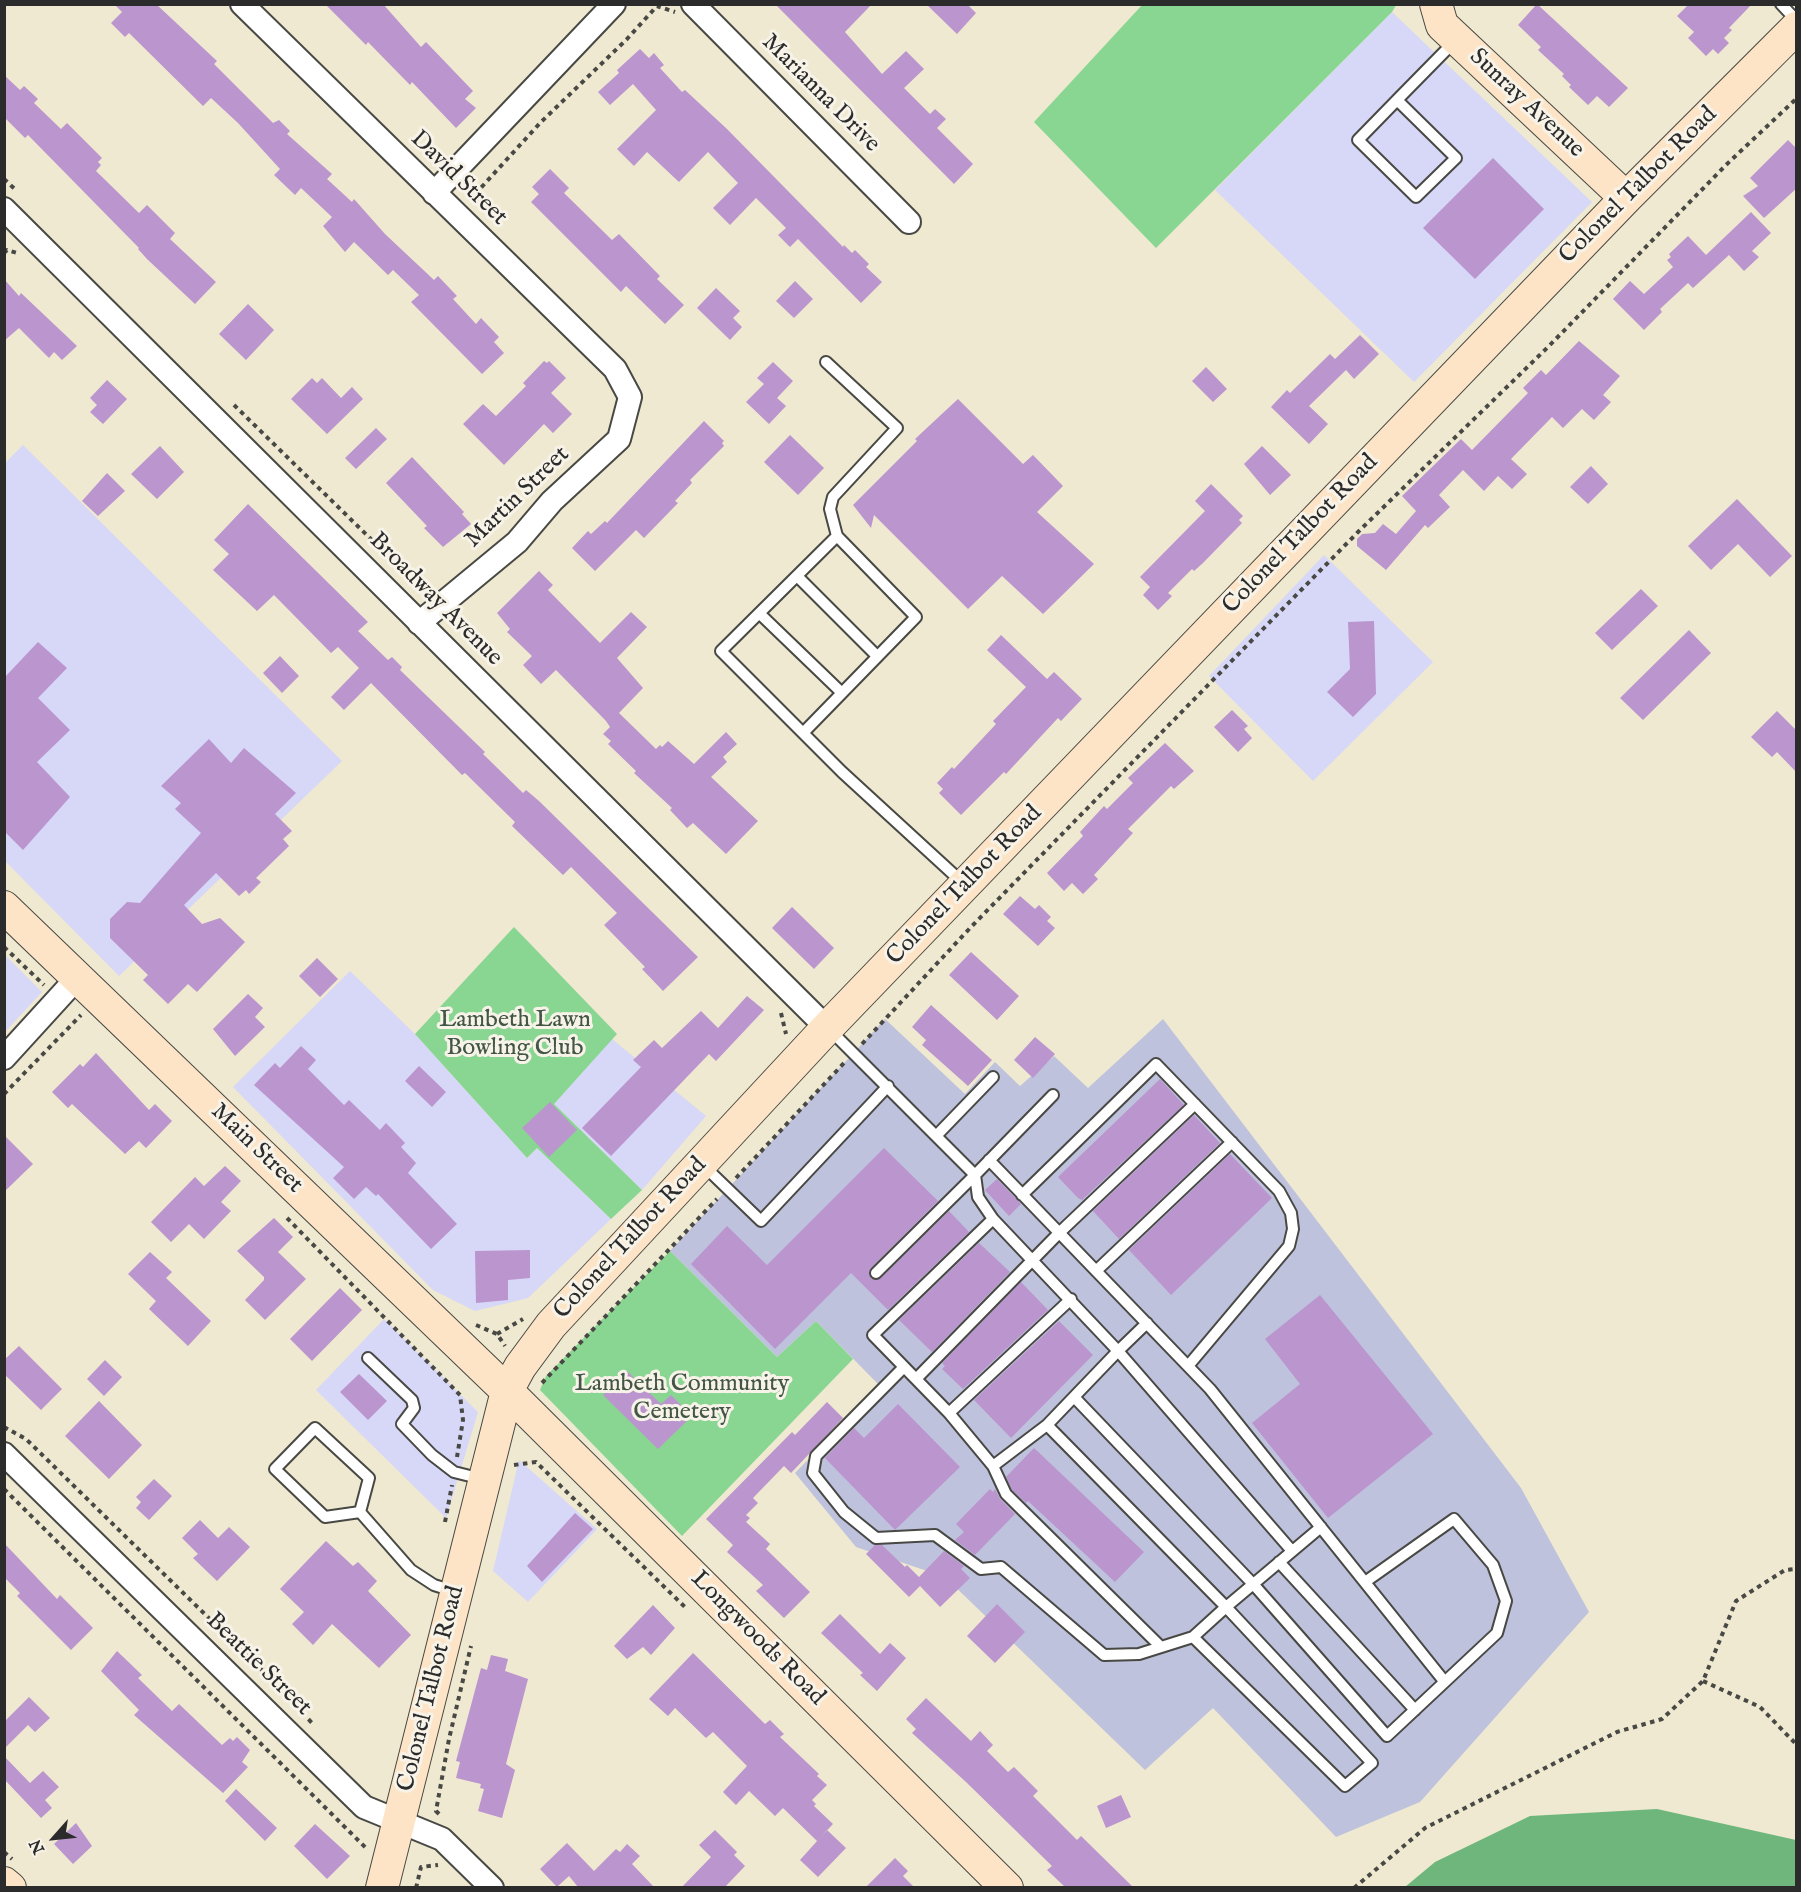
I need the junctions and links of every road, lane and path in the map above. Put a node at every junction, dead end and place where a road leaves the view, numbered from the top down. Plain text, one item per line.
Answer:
1 (242, 4) edge
2 (614, 4) edge
3 (1436, 4) edge
4 (1781, 4) edge
5 (686, 9) edge
6 (1797, 20) edge
7 (1797, 28) edge
8 (1458, 39) junction
9 (1797, 99) edge
10 (1397, 100) junction
11 (434, 193) junction
12 (1626, 198) junction
13 (477, 208) dead end
14 (7, 216) edge
15 (909, 222) dead end
16 (6, 250) edge
17 (20, 254) dead end
18 (826, 362) dead end
19 (630, 397) joint
20 (837, 536) junction
21 (797, 576) junction
22 (423, 591) dead end
23 (433, 597) dead end
24 (760, 614) junction
25 (420, 623) junction
26 (877, 656) junction
27 (841, 692) junction
28 (803, 733) junction
29 (965, 885) junction
30 (4, 908) edge
31 (77, 978) junction
32 (781, 1012) dead end
33 (88, 1023) dead end
34 (827, 1028) junction
35 (779, 1041) dead end
36 (854, 1053) junction
37 (4, 1058) edge
38 (993, 1077) dead end
39 (888, 1086) junction
40 (4, 1094) edge
41 (1053, 1095) dead end
42 (1195, 1104) junction
43 (936, 1136) junction
44 (1232, 1142) junction
45 (989, 1160) junction
46 (701, 1164) junction
47 (975, 1174) junction
48 (726, 1189) junction
49 (1022, 1195) junction
50 (284, 1215) dead end
51 (993, 1219) junction
52 (1059, 1233) junction
53 (1032, 1260) junction
54 (1096, 1271) junction
55 (876, 1273) dead end
56 (1071, 1299) junction
57 (1147, 1323) junction
58 (1118, 1351) junction
59 (368, 1358) dead end
60 (904, 1366) junction
61 (1188, 1366) junction
62 (916, 1379) junction
63 (521, 1390) junction
64 (1074, 1397) junction
65 (949, 1413) junction
66 (1047, 1425) junction
67 (4, 1426) edge
68 (4, 1454) edge
69 (993, 1466) junction
70 (454, 1472) junction
71 (497, 1477) junction
72 (4, 1490) edge
73 (360, 1512) junction
74 (1321, 1527) junction
75 (444, 1528) dead end
76 (1292, 1551) junction
77 (1279, 1562) junction
78 (1797, 1569) edge
79 (1365, 1582) junction
80 (1254, 1585) junction
81 (456, 1592) junction
82 (1226, 1607) junction
83 (691, 1612) dead end
84 (474, 1634) dead end
85 (1193, 1637) junction
86 (1160, 1646) junction
87 (1444, 1681) junction
88 (1703, 1681) junction
89 (1415, 1710) junction
90 (315, 1727) dead end
91 (1797, 1744) edge
92 (441, 1818) dead end
93 (399, 1821) junction
94 (368, 1850) dead end
95 (446, 1873) dead end
96 (4, 1882) edge
97 (10, 1887) edge
98 (382, 1887) edge
99 (416, 1887) edge
100 (492, 1887) edge
101 (1007, 1887) edge
102 (1354, 1887) edge

1 - 11 street, David Street
2 - 11 street
3 - 8 main road, Sunray Avenue
4 - 6 lane
5 - 13 path
5 - 15 street, Marianna Drive
7 - 12 main road, Colonel Talbot Road
8 - 10 lane
8 - 12 main road, Sunray Avenue
9 - 36 path
10 - 10 lane
11 - 19 street, David Street
12 - 29 main road, Colonel Talbot Road
14 - 25 street, Broadway Avenue
16 - 17 path
18 - 20 lane
19 - 25 street, Martin Street
20 - 21 lane
20 - 26 lane
21 - 24 lane
21 - 26 lane
22 - 23 path
24 - 27 lane
24 - 28 lane
25 - 34 street, Broadway Avenue
26 - 27 lane
27 - 28 lane
28 - 29 lane
29 - 34 main road, Colonel Talbot Road
30 - 31 main road, Main Street
31 - 37 street
31 - 63 main road, Main Street
32 - 35 path
33 - 40 path
34 - 36 lane
34 - 46 main road, Colonel Talbot Road
36 - 39 lane
36 - 48 path
38 - 43 lane
39 - 43 lane
39 - 48 lane
41 - 45 lane
42 - 44 lane
42 - 49 lane
42 - 52 lane
43 - 47 lane
44 - 54 lane
44 - 61 lane
45 - 47 lane
45 - 49 lane
46 - 48 lane
46 - 63 main road, Colonel Talbot Road
47 - 51 lane
47 - 55 lane
48 - 63 path
49 - 52 lane
50 - 70 path
51 - 53 lane
51 - 60 lane
52 - 53 lane
52 - 54 lane
53 - 56 lane
53 - 62 lane
54 - 57 lane
56 - 58 lane
56 - 65 lane
57 - 58 lane
57 - 61 lane
58 - 64 lane
58 - 76 lane
59 - 70 lane
60 - 62 lane
60 - 86 lane
61 - 74 lane
62 - 65 lane
63 - 71 main road, Colonel Talbot Road
63 - 101 main road, Longwoods Road
64 - 66 lane
64 - 80 lane
65 - 69 lane
66 - 69 lane
66 - 82 lane
67 - 90 path
68 - 93 street, Beattie Street
69 - 86 lane
70 - 71 lane
70 - 75 path
71 - 81 main road, Colonel Talbot Road
71 - 83 path
72 - 94 path
73 - 73 lane
73 - 81 lane
74 - 76 lane
74 - 79 lane
76 - 77 lane
77 - 80 lane
77 - 89 lane
78 - 88 path
79 - 87 lane
79 - 87 lane
80 - 82 lane
80 - 89 lane
81 - 93 main road, Colonel Talbot Road
82 - 85 lane
82 - 85 lane
84 - 92 path
85 - 86 lane
87 - 89 lane
88 - 91 path
88 - 102 path
93 - 98 main road, Colonel Talbot Road
93 - 100 street, Beattie Street
95 - 99 path
96 - 97 main road

